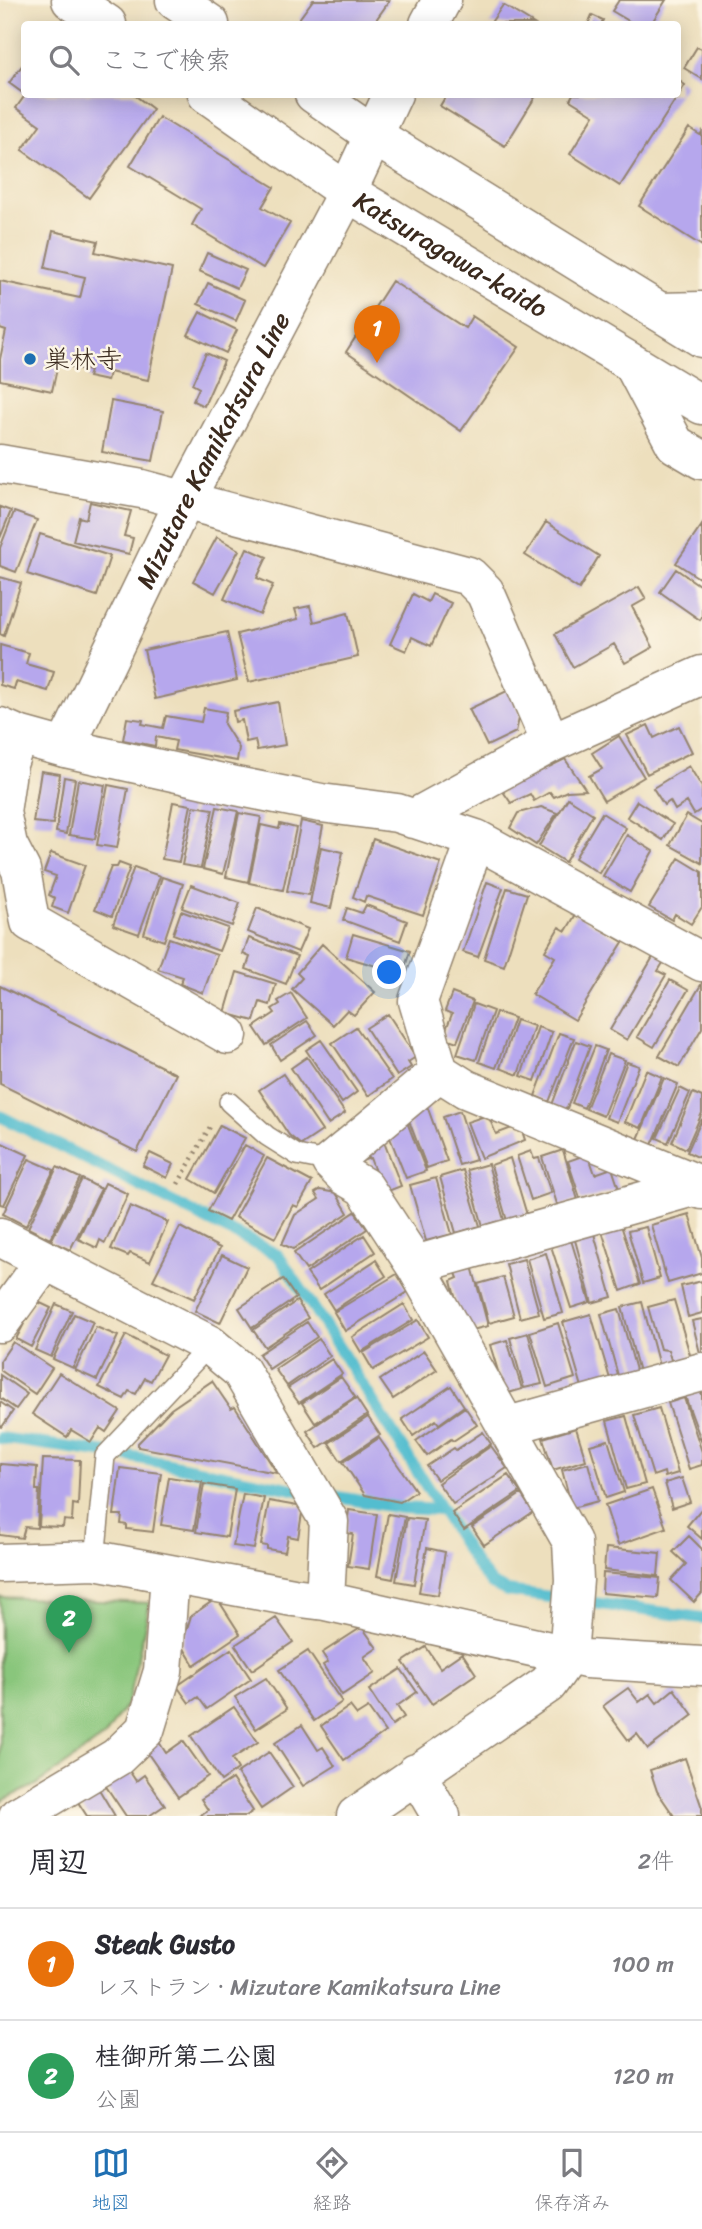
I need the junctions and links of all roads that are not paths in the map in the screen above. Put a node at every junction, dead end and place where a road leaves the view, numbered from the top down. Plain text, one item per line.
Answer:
1 (71, 0) edge
2 (175, 0) edge
3 (442, 0) edge
4 (102, 21) edge
5 (206, 21) edge
6 (431, 21) edge
7 (213, 98) edge
8 (320, 98) edge
9 (391, 98) edge
10 (373, 135) junction
11 (348, 192) junction
12 (702, 311) edge
13 (660, 312) junction
14 (702, 338) edge
15 (633, 364) junction
16 (702, 405) edge
17 (702, 460) edge
18 (0, 464) edge
19 (185, 500) junction
20 (702, 674) edge
21 (9, 731) edge
22 (551, 743) junction
23 (65, 748) junction
24 (413, 819) junction
25 (477, 839) junction
26 (702, 962) edge
27 (228, 1035) dead end
28 (439, 1072) junction
29 (229, 1102) road end
30 (331, 1162) junction
31 (701, 1188) edge
32 (0, 1237) edge
33 (45, 1261) junction
34 (415, 1265) junction
35 (0, 1323) edge
36 (210, 1345) junction
37 (702, 1372) edge
38 (508, 1426) junction
39 (94, 1560) junction
40 (0, 1563) edge
41 (170, 1574) junction
42 (324, 1601) junction
43 (568, 1656) junction
44 (702, 1666) edge
45 (416, 1773) junction
46 (18, 1816) edge
47 (356, 1816) edge
48 (441, 1816) edge

1 - 4 street
2 - 5 street
3 - 6 street
7 - 11 street, Katsuragawa-kaido
8 - 10 street
9 - 10 street, Mizutare Kamikatsura Line
10 - 11 street, Mizutare Kamikatsura Line
10 - 13 street
11 - 15 street, Katsuragawa-kaido
11 - 19 street, Mizutare Kamikatsura Line
12 - 13 street
13 - 14 street
15 - 16 street, Katsuragawa-kaido
15 - 17 street
18 - 19 street
19 - 22 street
19 - 23 street, Mizutare Kamikatsura Line
20 - 22 street
21 - 23 street
21 - 27 street
22 - 24 street
23 - 24 street
24 - 25 street
25 - 26 street
25 - 28 street
28 - 30 street
28 - 31 street
29 - 30 lane
30 - 34 street
31 - 34 street
32 - 33 street
33 - 35 street
33 - 36 street
34 - 38 street
36 - 39 lane
36 - 42 street
37 - 38 street
38 - 43 street
39 - 40 street
39 - 41 street
41 - 42 street
41 - 46 street
42 - 43 street
43 - 44 street
43 - 45 street
45 - 47 street
45 - 48 street

